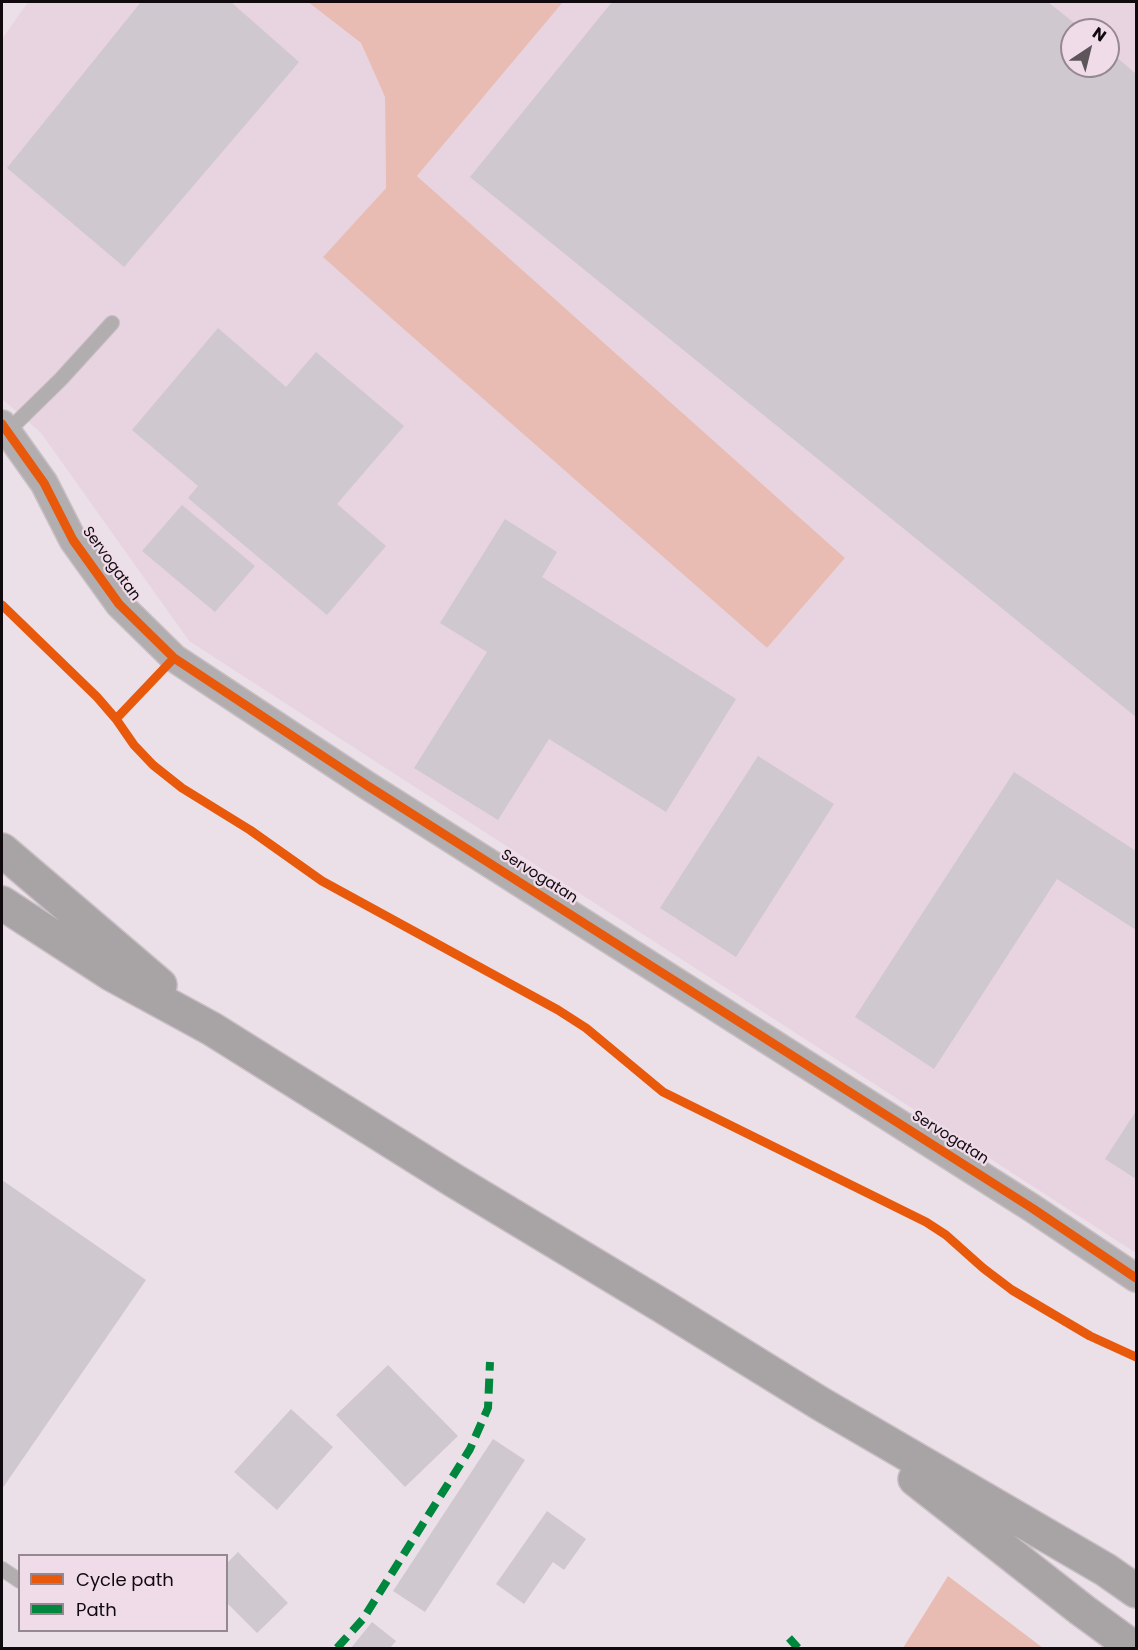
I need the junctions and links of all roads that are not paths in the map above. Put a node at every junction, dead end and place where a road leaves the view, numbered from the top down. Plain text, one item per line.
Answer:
1 (112, 323) dead end
2 (5, 427) edge
3 (2, 850) edge
4 (2, 903) edge
5 (212, 1029) junction
6 (1137, 1278) edge
7 (821, 1404) junction
8 (2, 1569) edge
9 (18, 1580) edge
10 (1137, 1591) edge
11 (1134, 1648) edge

1 - 2 lane
2 - 6 street, Servogatan
3 - 5 main road
4 - 5 main road
5 - 7 main road
7 - 10 main road
7 - 11 main road
8 - 9 lane

